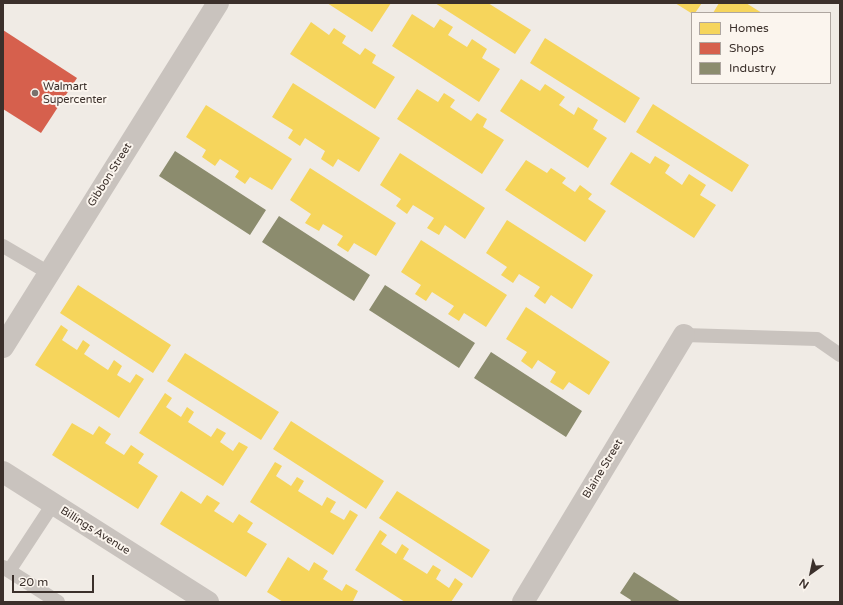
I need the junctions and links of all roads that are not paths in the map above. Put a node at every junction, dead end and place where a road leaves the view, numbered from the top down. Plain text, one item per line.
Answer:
1 (218, 3) edge
2 (3, 246) edge
3 (49, 273) junction
4 (684, 335) joint
5 (3, 346) edge
6 (840, 355) edge
7 (3, 472) edge
8 (53, 504) junction
9 (6, 569) edge
10 (58, 602) edge
11 (208, 602) edge
12 (523, 602) edge

1 - 3 street, Gibbon Street
2 - 3 lane
3 - 5 street, Gibbon Street
4 - 6 lane
4 - 12 street, Blaine Street
7 - 8 street, Billings Avenue
8 - 9 lane
8 - 11 street, Billings Avenue
9 - 10 lane

